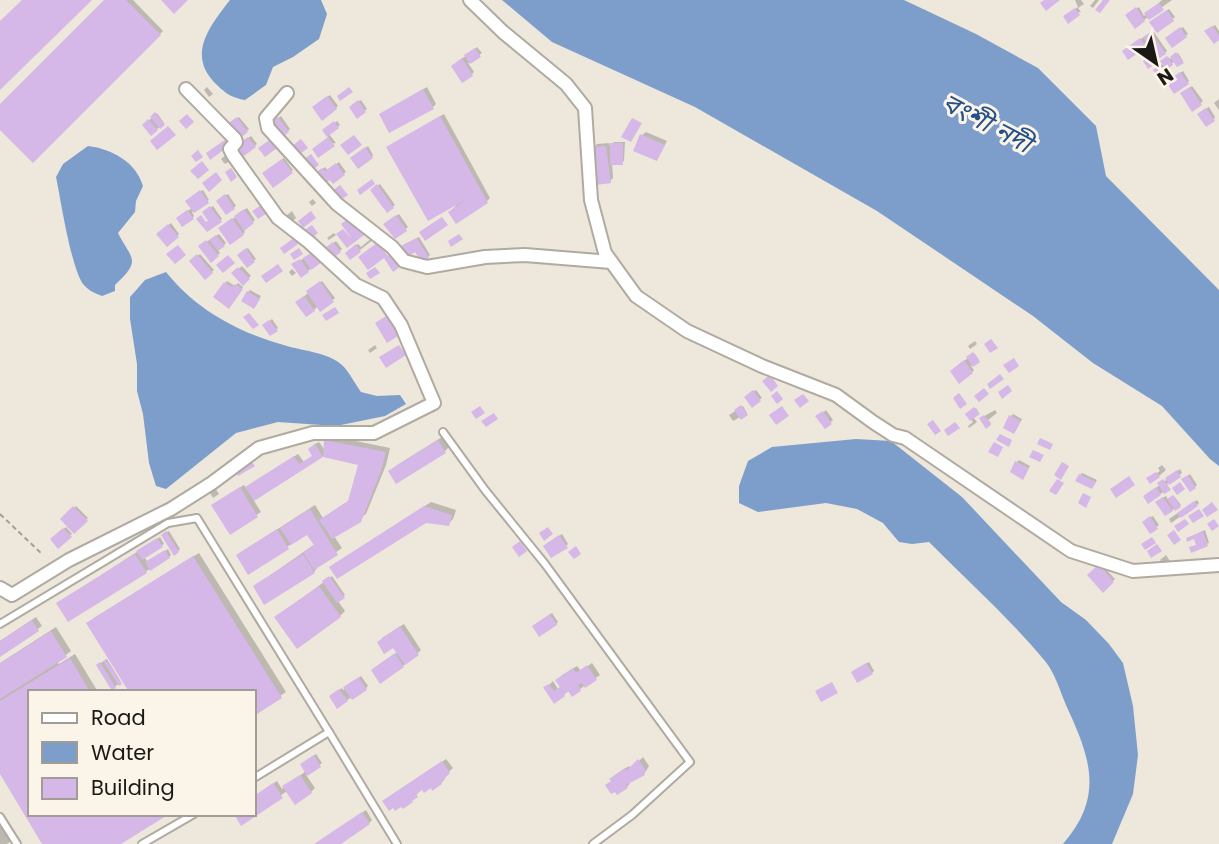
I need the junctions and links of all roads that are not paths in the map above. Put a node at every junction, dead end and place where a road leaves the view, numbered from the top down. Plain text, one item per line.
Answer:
1 (470, 0) edge
2 (186, 89) dead end
3 (287, 93) dead end
4 (611, 262) junction
5 (443, 432) dead end
6 (1219, 565) edge
7 (0, 588) edge
8 (0, 624) edge
9 (328, 732) junction
10 (256, 777) edge
11 (191, 816) edge
12 (0, 817) edge
13 (17, 844) edge
14 (142, 844) edge
15 (397, 844) edge
16 (593, 844) edge

1 - 4 street
2 - 7 street
3 - 4 street
4 - 6 street
5 - 16 lane
8 - 9 lane
9 - 10 lane
9 - 15 lane
11 - 14 lane
12 - 13 lane

